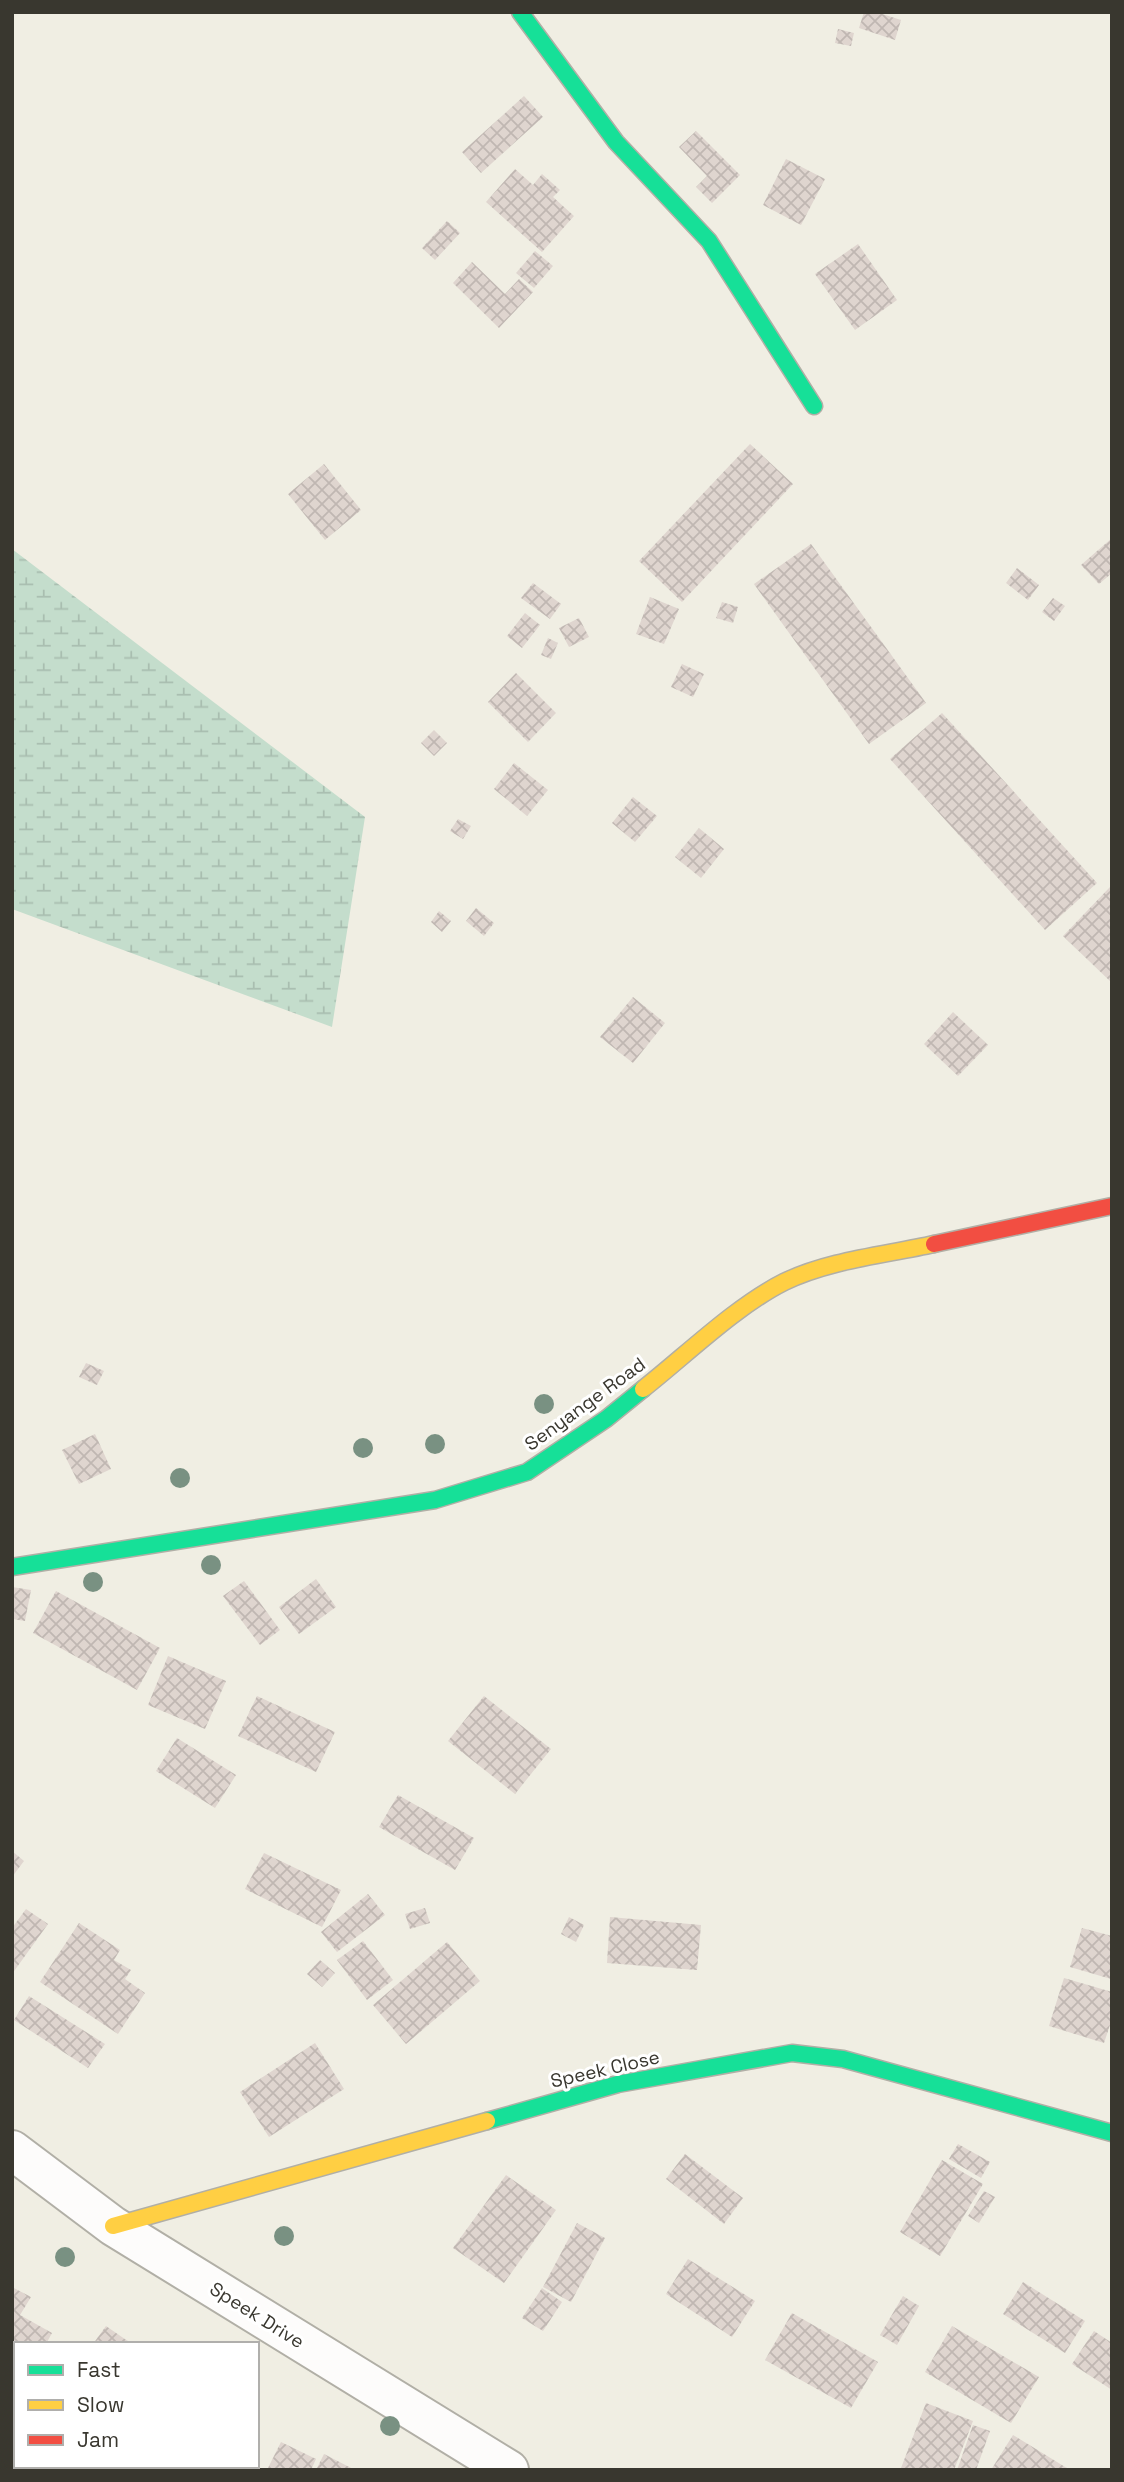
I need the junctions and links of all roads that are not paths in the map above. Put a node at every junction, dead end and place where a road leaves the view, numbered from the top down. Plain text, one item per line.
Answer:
1 (520, 12) edge
2 (814, 406) dead end
3 (1112, 1206) edge
4 (12, 1567) edge
5 (1112, 2133) edge
6 (12, 2150) edge
7 (113, 2226) junction
8 (509, 2470) edge

1 - 2 street
3 - 4 street, Senyange Road
5 - 7 street, Speek Close
6 - 7 street, Speek Drive
7 - 8 street, Speek Drive

